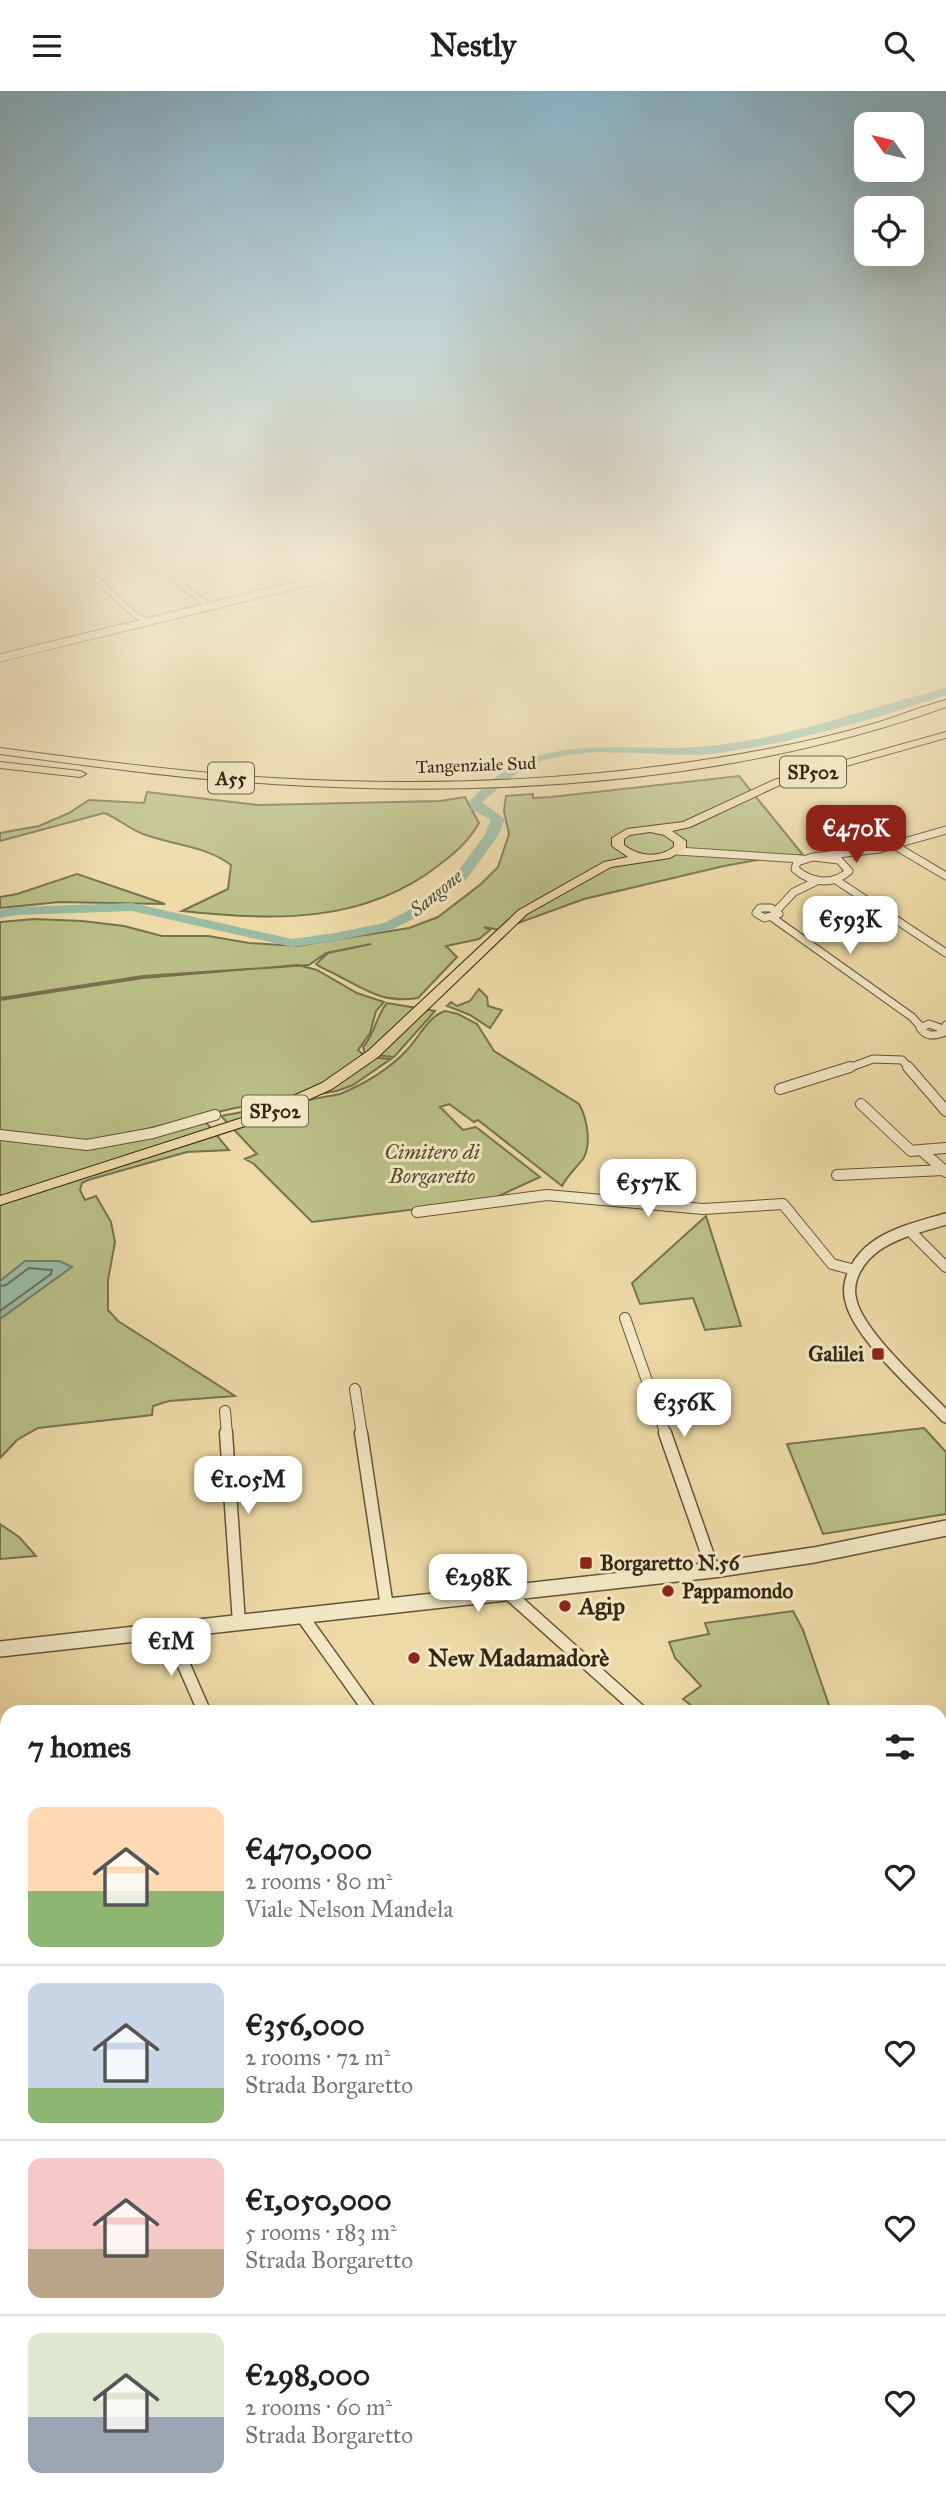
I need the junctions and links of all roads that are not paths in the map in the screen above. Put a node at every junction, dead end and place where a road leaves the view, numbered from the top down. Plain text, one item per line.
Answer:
1 (946, 703) edge
2 (946, 712) edge
3 (946, 735) edge
4 (0, 751) edge
5 (0, 759) edge
6 (0, 765) edge
7 (174, 781) junction
8 (551, 783) junction
9 (462, 787) junction
10 (686, 825) junction
11 (658, 830) junction
12 (946, 830) edge
13 (679, 844) junction
14 (892, 844) junction
15 (618, 846) junction
16 (645, 857) junction
17 (813, 857) junction
18 (803, 859) junction
19 (608, 865) junction
20 (946, 876) edge
21 (819, 880) junction
22 (836, 880) junction
23 (946, 953) edge
24 (937, 1026) edge
25 (779, 1089) dead end
26 (861, 1104) dead end
27 (946, 1111) edge
28 (215, 1115) dead end
29 (0, 1135) edge
30 (946, 1148) edge
31 (921, 1150) junction
32 (945, 1171) edge
33 (837, 1175) dead end
34 (0, 1201) edge
35 (417, 1212) dead end
36 (946, 1219) edge
37 (910, 1231) junction
38 (946, 1268) edge
39 (855, 1270) junction
40 (625, 1318) dead end
41 (355, 1389) dead end
42 (225, 1411) dead end
43 (946, 1417) edge
44 (946, 1528) edge
45 (713, 1570) junction
46 (508, 1593) junction
47 (387, 1607) junction
48 (302, 1616) junction
49 (239, 1623) junction
50 (169, 1631) junction
51 (0, 1649) edge
52 (201, 1705) edge
53 (366, 1705) edge
54 (632, 1705) edge

1 - 8 highway, Tangenziale Sud / A55
2 - 8 highway, Tangenziale Sud / A55
3 - 10 main road, SP502
4 - 9 highway, Tangenziale Sud / A55
5 - 7 highway, Tangenziale Sud / A55
6 - 7 highway
7 - 9 highway, Tangenziale Sud / A55
8 - 9 highway, Tangenziale Sud / A55
10 - 11 main road, SP502
10 - 13 main road
11 - 13 main road
11 - 15 main road, SP502
12 - 14 street
13 - 16 main road, SP502
13 - 18 street
14 - 17 street
14 - 20 street
15 - 16 main road
15 - 19 main road
16 - 19 main road, SP502
17 - 18 street
17 - 22 street
18 - 21 street
19 - 34 main road, SP502
21 - 22 street
21 - 24 street
22 - 23 street
25 - 27 street
26 - 31 street
28 - 29 street
30 - 31 street
31 - 32 street
32 - 33 street
35 - 39 street
36 - 37 street
37 - 38 street
37 - 39 street
39 - 43 street
40 - 45 street
41 - 47 street
42 - 49 street
44 - 45 street
45 - 46 street
46 - 47 street
46 - 54 street
47 - 48 street
48 - 49 street
48 - 53 street
49 - 50 street
50 - 51 street
50 - 52 street

